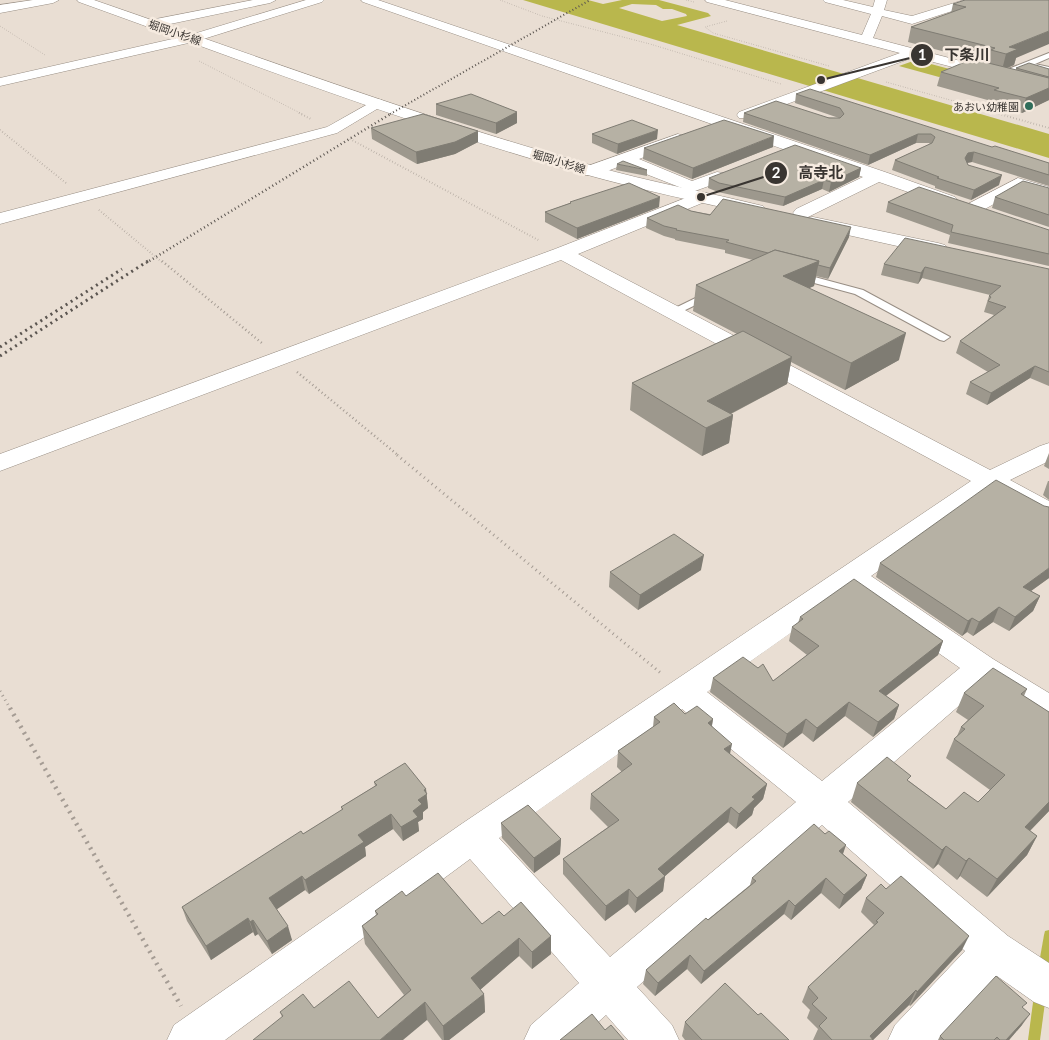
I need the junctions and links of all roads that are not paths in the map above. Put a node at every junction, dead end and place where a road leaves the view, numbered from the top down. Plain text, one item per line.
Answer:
1 (53, 0) edge
2 (83, 0) edge
3 (270, 0) edge
4 (318, 0) edge
5 (367, 0) edge
6 (711, 0) edge
7 (829, 0) edge
8 (976, 0) edge
9 (879, 6) edge
10 (0, 9) edge
11 (151, 24) junction
12 (193, 38) junction
13 (866, 40) junction
14 (914, 52) junction
15 (1049, 54) edge
16 (1027, 64) junction
17 (1049, 69) edge
18 (997, 75) junction
19 (0, 82) edge
20 (1049, 88) edge
21 (377, 103) junction
22 (776, 104) junction
23 (795, 110) edge
24 (723, 123) junction
25 (792, 147) junction
26 (765, 158) edge
27 (624, 159) junction
28 (590, 171) junction
29 (879, 171) junction
30 (728, 172) edge
31 (999, 178) edge
32 (1018, 183) junction
33 (1049, 193) edge
34 (701, 197) junction
35 (972, 209) junction
36 (789, 214) junction
37 (989, 215) edge
38 (0, 220) edge
39 (952, 252) edge
40 (562, 253) junction
41 (785, 272) edge
42 (724, 288) edge
43 (673, 312) junction
44 (944, 337) dead end
45 (1049, 451) edge
46 (0, 463) edge
47 (990, 480) junction
48 (1049, 512) edge
49 (850, 576) junction
50 (982, 667) junction
51 (684, 692) junction
52 (1049, 709) edge
53 (823, 804) junction
54 (473, 836) junction
55 (994, 950) junction
56 (608, 986) junction
57 (1049, 987) edge
58 (196, 1038) edge
59 (546, 1040) edge
60 (657, 1040) edge
61 (910, 1040) edge

1 - 10 street
2 - 11 street, 堀岡小杉線
3 - 11 street
4 - 12 street
5 - 24 street
6 - 13 street
7 - 9 street
8 - 9 street
9 - 13 street
11 - 12 street, 堀岡小杉線
12 - 19 street
12 - 21 street, 堀岡小杉線
13 - 14 street
14 - 18 street
14 - 22 street
15 - 16 lane
16 - 17 lane
16 - 18 lane
18 - 20 street
21 - 28 street, 堀岡小杉線
21 - 38 street
22 - 23 street
22 - 24 street
24 - 25 street
24 - 27 street
25 - 26 street
25 - 29 street
27 - 28 street
27 - 30 street
28 - 34 street, 堀岡小杉線
29 - 35 street
29 - 36 street
31 - 32 street
32 - 33 street
32 - 35 street
34 - 36 street, 堀岡小杉線
34 - 40 street
35 - 37 street
36 - 39 street, 堀岡小杉線
40 - 43 street
40 - 46 street
41 - 44 lane
42 - 43 lane
43 - 47 street
45 - 47 street
47 - 48 street
47 - 49 street
49 - 50 street
49 - 51 street
50 - 52 street
50 - 53 street
51 - 53 street
51 - 54 street
53 - 55 street
53 - 56 street
54 - 56 street
54 - 58 street
55 - 57 street
55 - 61 street
56 - 59 street
56 - 60 street

